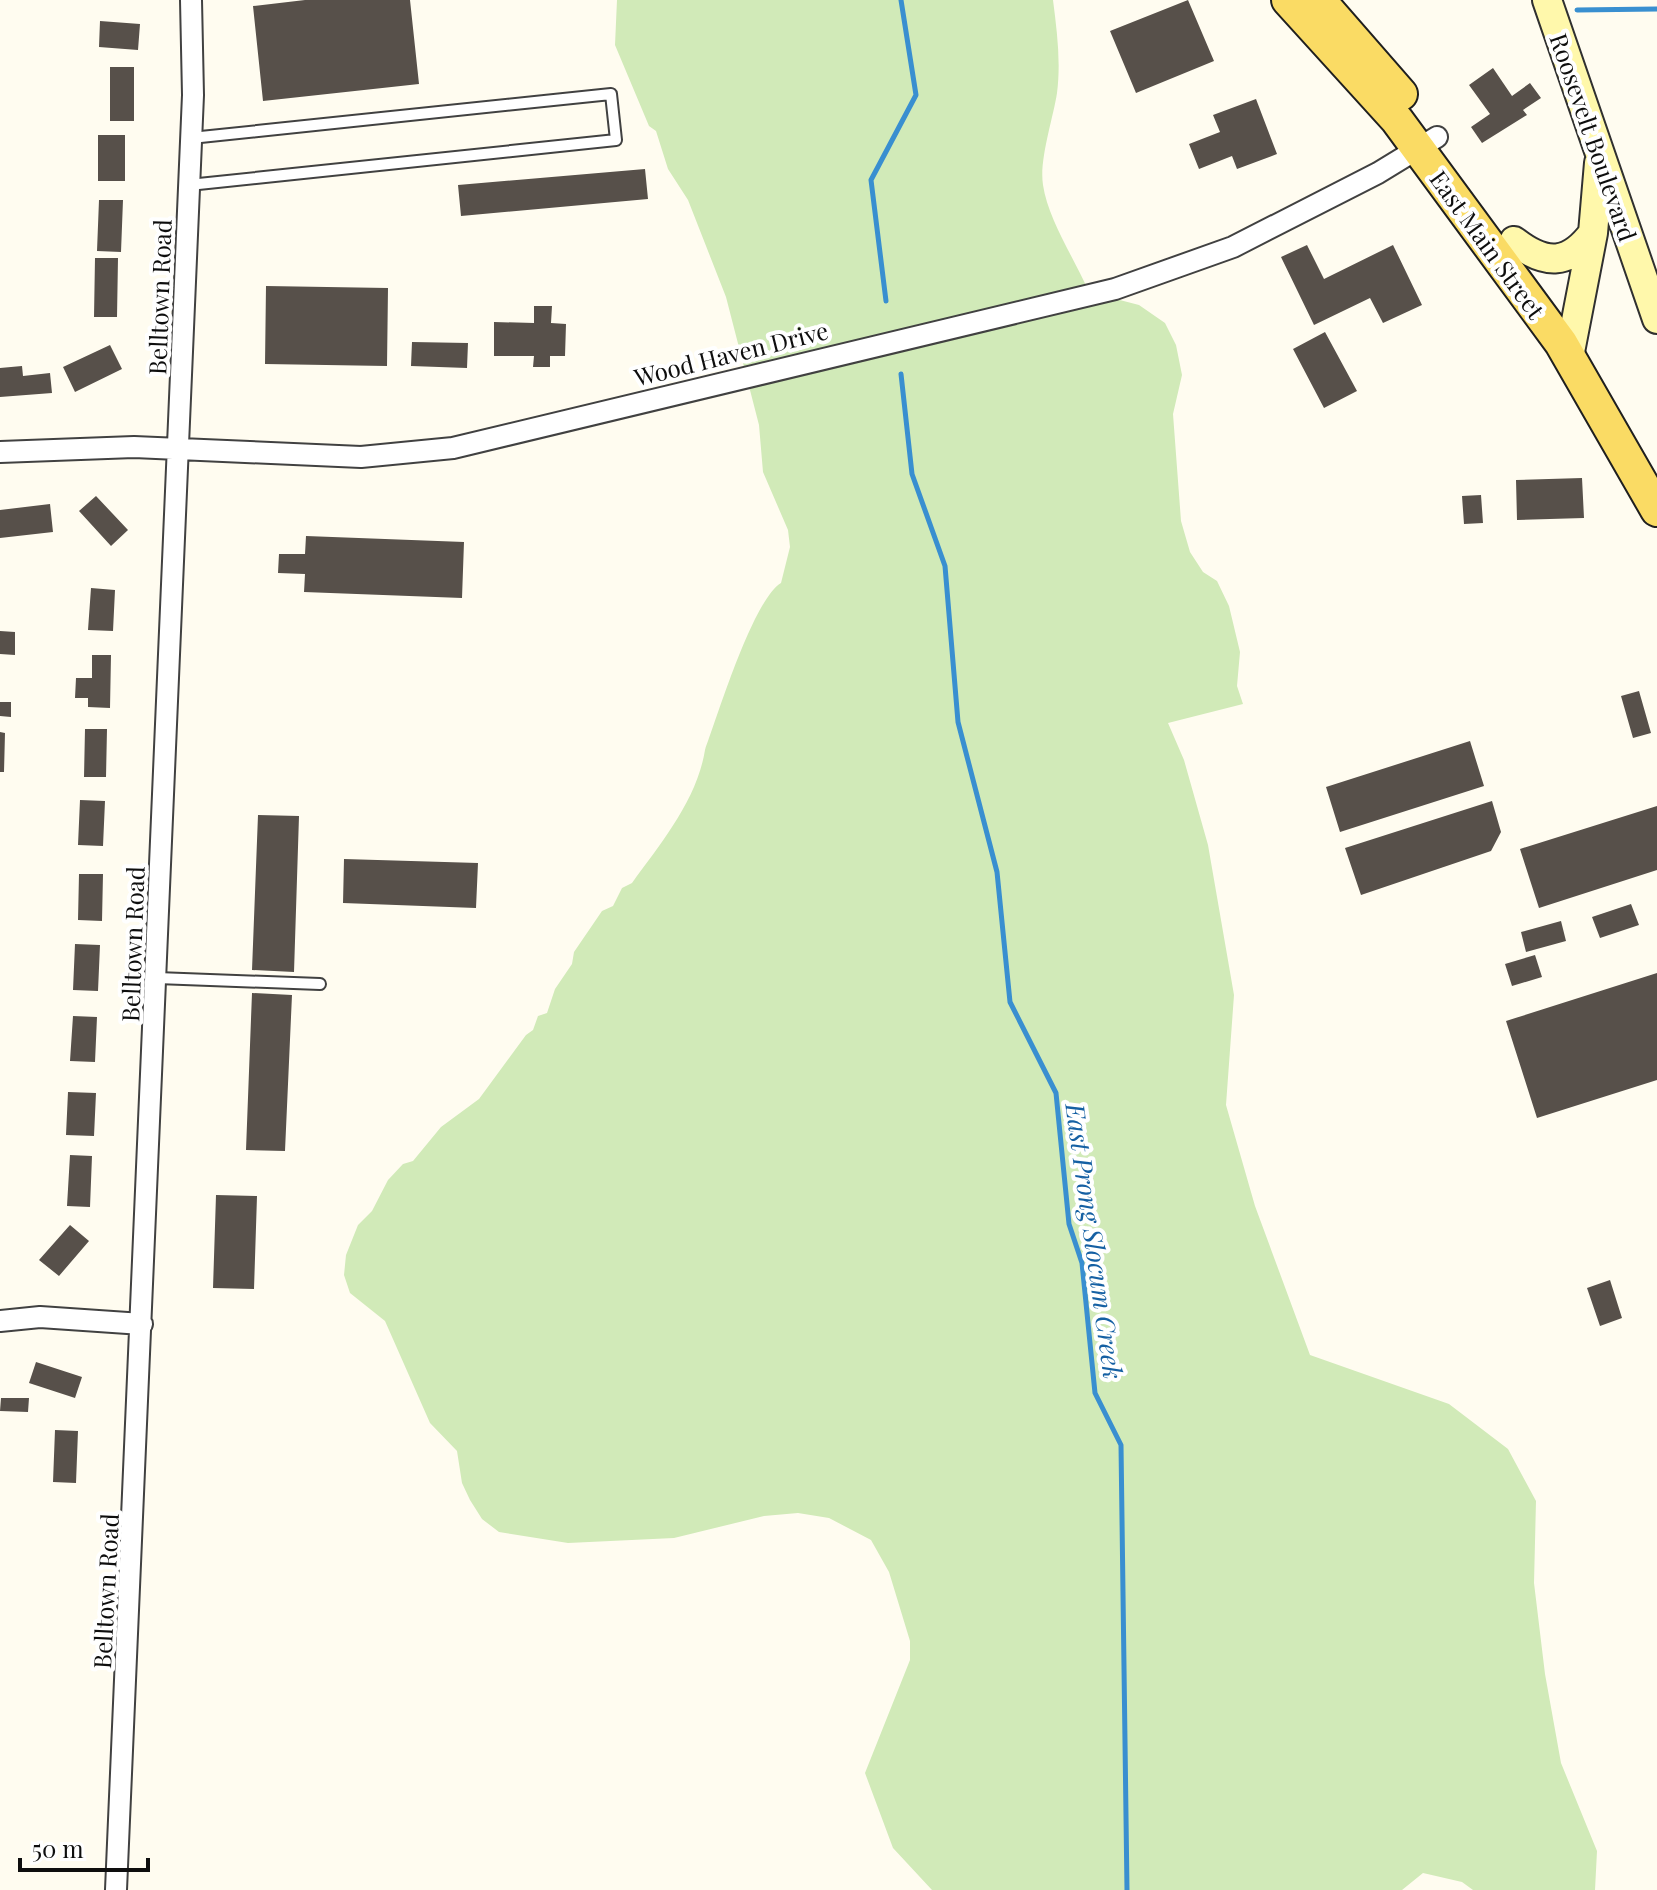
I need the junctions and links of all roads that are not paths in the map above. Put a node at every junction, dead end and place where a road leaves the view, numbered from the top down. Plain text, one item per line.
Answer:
1 (191, 0) edge
2 (1288, 0) edge
3 (1319, 0) edge
4 (1547, 0) edge
5 (191, 138) junction
6 (1426, 142) junction
7 (1600, 154) junction
8 (189, 185) junction
9 (1593, 233) junction
10 (1514, 241) junction
11 (1657, 319) edge
12 (1571, 343) junction
13 (179, 449) junction
14 (0, 452) edge
15 (1657, 465) edge
16 (1657, 510) edge
17 (157, 978) junction
18 (320, 984) dead end
19 (0, 1321) edge
20 (142, 1324) junction
21 (116, 1890) edge

1 - 5 street, Belltown Road
2 - 6 main road, East Main Street
3 - 6 main road, East Main Street
4 - 7 street, Roosevelt Boulevard
5 - 8 street, Belltown Road
5 - 8 lane
6 - 10 main road, East Main Street
6 - 12 main road, East Main Street
6 - 13 street, Wood Haven Drive
7 - 9 street
7 - 11 street, Roosevelt Boulevard
8 - 13 street, Belltown Road
9 - 10 street
9 - 12 street
10 - 12 main road, East Main Street
12 - 15 main road, East Main Street
12 - 16 main road, East Main Street
13 - 14 street, Wood Haven Drive
13 - 17 street, Belltown Road
17 - 18 lane
17 - 20 street, Belltown Road
19 - 20 street
20 - 21 street, Belltown Road

